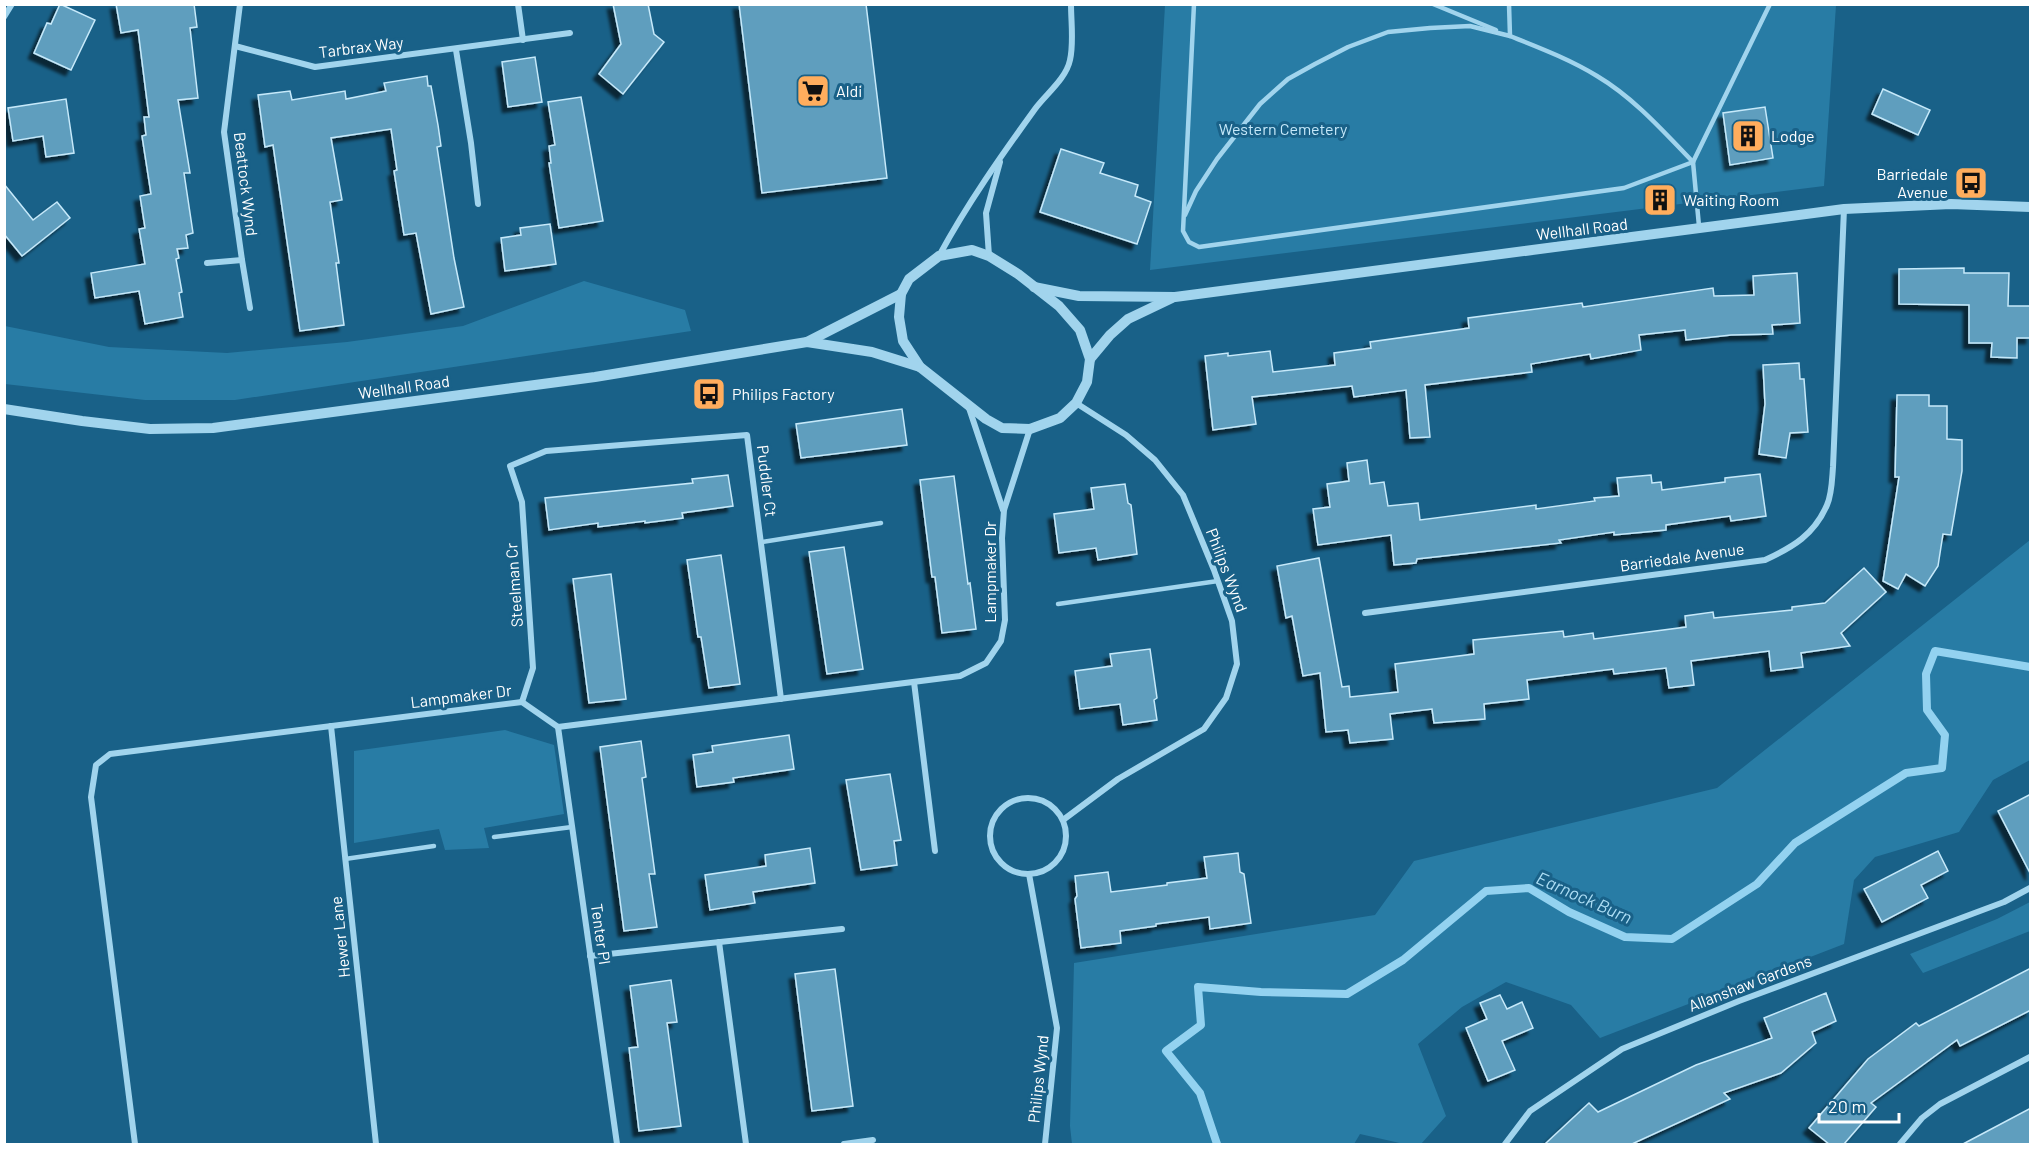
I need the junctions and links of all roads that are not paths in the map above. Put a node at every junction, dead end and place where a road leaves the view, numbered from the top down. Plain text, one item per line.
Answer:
1 (12, 4) edge
2 (240, 4) edge
3 (518, 4) edge
4 (1071, 4) edge
5 (1194, 4) edge
6 (1433, 4) edge
7 (1509, 4) edge
8 (1770, 4) edge
9 (4, 17) edge
10 (570, 33) dead end
11 (1510, 36) junction
12 (523, 40) junction
13 (235, 46) junction
14 (456, 50) junction
15 (1001, 156) junction
16 (1693, 162) junction
17 (2031, 197) edge
18 (478, 204) dead end
19 (2030, 207) edge
20 (1844, 209) junction
21 (1184, 218) junction
22 (1699, 229) junction
23 (939, 255) junction
24 (989, 256) junction
25 (243, 260) junction
26 (207, 262) dead end
27 (1034, 287) junction
28 (901, 294) junction
29 (1174, 297) junction
30 (250, 308) dead end
31 (807, 342) junction
32 (1090, 359) junction
33 (920, 367) junction
34 (1077, 403) junction
35 (969, 406) junction
36 (4, 409) edge
37 (1030, 429) junction
38 (510, 466) joint
39 (1004, 510) junction
40 (881, 522) dead end
41 (762, 542) junction
42 (1218, 581) junction
43 (1059, 604) dead end
44 (1365, 613) dead end
45 (915, 682) junction
46 (781, 699) junction
47 (522, 702) junction
48 (331, 726) junction
49 (558, 728) junction
50 (1063, 820) junction
51 (572, 827) junction
52 (494, 837) dead end
53 (434, 846) dead end
54 (935, 851) dead end
55 (345, 859) junction
56 (1029, 874) junction
57 (2031, 888) edge
58 (842, 929) dead end
59 (719, 942) junction
60 (590, 956) junction
61 (2031, 1057) edge
62 (873, 1140) dead end
63 (135, 1144) edge
64 (376, 1144) edge
65 (617, 1144) edge
66 (746, 1144) edge
67 (844, 1144) edge
68 (1045, 1144) edge
69 (1505, 1144) edge
70 (1900, 1144) edge

1 - 9 street
2 - 13 street, Beattock Wynd
3 - 12 street
4 - 15 street
5 - 21 lane
6 - 11 lane
7 - 11 lane
8 - 16 lane
10 - 12 street, Tarbrax Way
11 - 16 lane
11 - 21 lane
12 - 14 street, Tarbrax Way
13 - 14 street, Tarbrax Way
13 - 25 street, Beattock Wynd
14 - 18 street
15 - 23 street
15 - 24 street
16 - 21 lane
16 - 22 lane
17 - 19 street
19 - 20 street, Wellhall Road
20 - 22 street, Wellhall Road
20 - 44 street, Barriedale Avenue
22 - 29 street, Wellhall Road
23 - 24 street, Wellhall Road
23 - 28 street, Wellhall Road
24 - 27 street, Wellhall Road
25 - 26 street, Beattock Wynd
25 - 30 street, Beattock Wynd
27 - 29 street, Wellhall Road
27 - 32 street, Wellhall Road
28 - 31 street, Wellhall Road
28 - 33 street, Wellhall Road
29 - 32 street, Wellhall Road
31 - 33 street, Wellhall Road
31 - 36 street, Wellhall Road
32 - 34 street, Wellhall Road
33 - 35 street, Wellhall Road
34 - 37 street, Wellhall Road
34 - 42 street, Philips Wynd
35 - 37 street, Wellhall Road
35 - 39 street, Lampmaker Dr
37 - 39 street, Lampmaker Dr
38 - 41 street, Puddler Ct
38 - 47 street, Steelman Cr
39 - 45 street, Lampmaker Dr
40 - 41 lane
41 - 46 street, Puddler Ct
42 - 43 lane
42 - 50 street, Philips Wynd
45 - 46 street, Lampmaker Dr
45 - 54 street
46 - 49 street, Lampmaker Dr
47 - 48 street, Lampmaker Dr
47 - 49 street, Lampmaker Dr
48 - 55 street, Hewer Lane
48 - 63 street, Lampmaker Dr
49 - 51 street, Tenter Pl
50 - 56 street
50 - 56 street
51 - 52 lane
51 - 60 street, Tenter Pl
53 - 55 lane
55 - 64 street, Hewer Lane
56 - 68 street, Philips Wynd
57 - 69 street, Allanshaw Gardens
58 - 59 street
59 - 60 street
59 - 66 street
60 - 65 street, Tenter Pl
61 - 70 street
62 - 67 street

